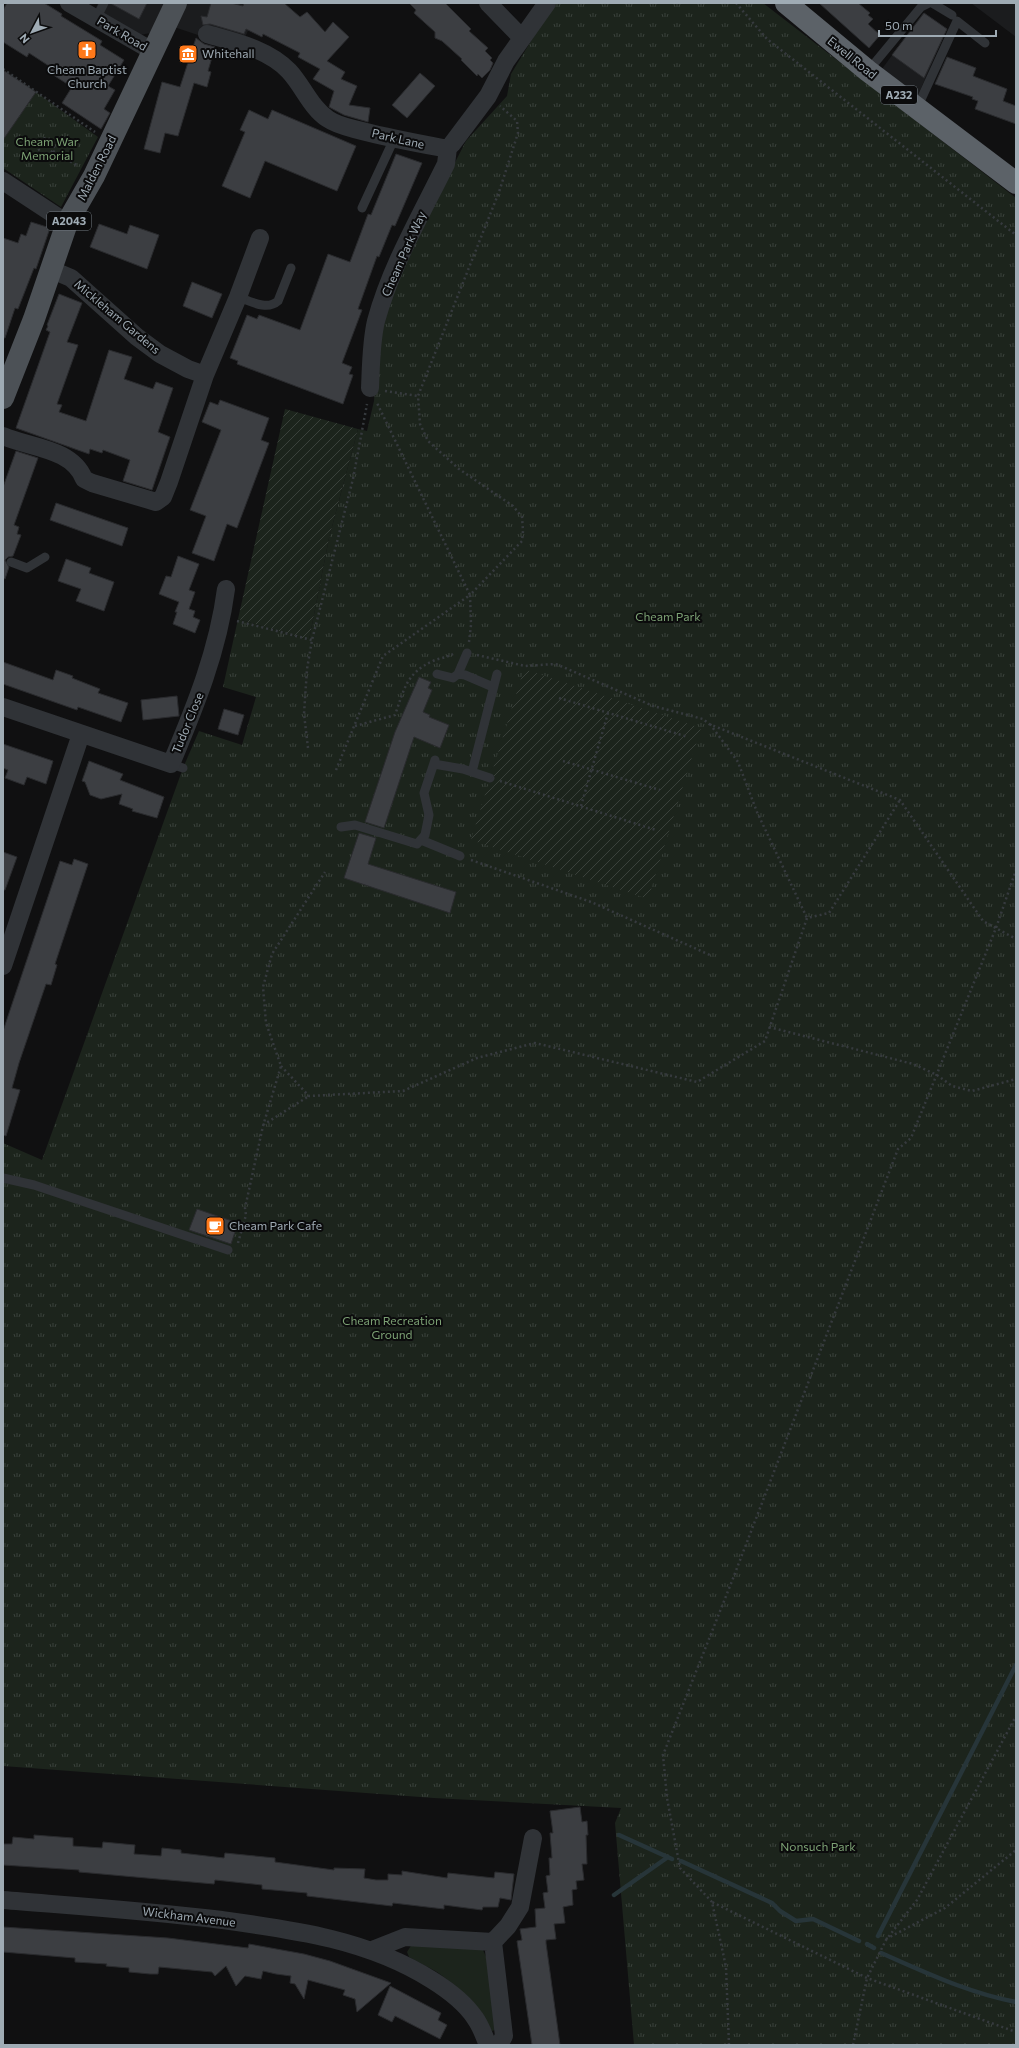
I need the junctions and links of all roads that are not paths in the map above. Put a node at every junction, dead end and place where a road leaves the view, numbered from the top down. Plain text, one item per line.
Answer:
1 (69, 3) edge
2 (104, 3) edge
3 (176, 3) edge
4 (488, 3) edge
5 (547, 3) edge
6 (786, 3) edge
7 (925, 4) edge
8 (952, 15) dead end
9 (96, 19) junction
10 (207, 34) dead end
11 (522, 38) junction
12 (985, 43) dead end
13 (154, 52) junction
14 (868, 71) junction
15 (917, 108) junction
16 (394, 139) junction
17 (448, 148) junction
18 (3, 181) edge
19 (1016, 183) edge
20 (362, 208) dead end
21 (68, 223) junction
22 (260, 238) dead end
23 (290, 268) dead end
24 (52, 270) junction
25 (238, 297) junction
26 (205, 375) junction
27 (370, 388) road end
28 (3, 398) edge
29 (3, 436) edge
30 (45, 557) dead end
31 (11, 562) dead end
32 (226, 589) dead end
33 (467, 653) road end
34 (437, 674) dead end
35 (458, 674) junction
36 (497, 674) dead end
37 (493, 687) junction
38 (3, 707) edge
39 (81, 734) junction
40 (472, 772) junction
41 (490, 778) road end
42 (341, 827) dead end
43 (421, 840) junction
44 (460, 856) road end
45 (3, 966) edge
46 (3, 1178) edge
47 (228, 1250) road end
48 (533, 1838) dead end
49 (3, 1900) edge
50 (493, 1942) junction
51 (372, 1950) junction
52 (488, 2045) edge
53 (499, 2045) edge

1 - 9 street, Park Road
2 - 9 lane
3 - 13 main road, A2043
4 - 11 street
5 - 11 street
6 - 14 highway, Ewell Road / A232
7 - 8 lane
7 - 14 lane
9 - 13 street, Park Road
10 - 16 street, Park Lane
11 - 17 street
12 - 15 lane
13 - 21 main road, Malden Road / A2043
14 - 15 highway, Ewell Road / A232
15 - 19 highway, Ewell Road / A232
16 - 17 street, Park Lane
16 - 20 lane
17 - 27 street, Cheam Park Way
18 - 21 street
21 - 24 main road, Malden Road / A2043
22 - 25 street
23 - 25 lane
24 - 26 street, Mickleham Gardens
24 - 28 main road, Malden Road / A2043
25 - 26 street
26 - 29 street
30 - 31 lane
32 - 39 street, Tudor Close
33 - 35 lane
34 - 35 lane
35 - 37 lane
36 - 37 lane
37 - 40 lane
38 - 39 street, Tudor Close
39 - 45 street
40 - 41 lane
40 - 43 lane
42 - 43 lane
43 - 44 lane
46 - 47 lane
48 - 50 street
49 - 51 street, Wickham Avenue
50 - 51 street
50 - 53 street
51 - 52 street, Wickham Avenue

